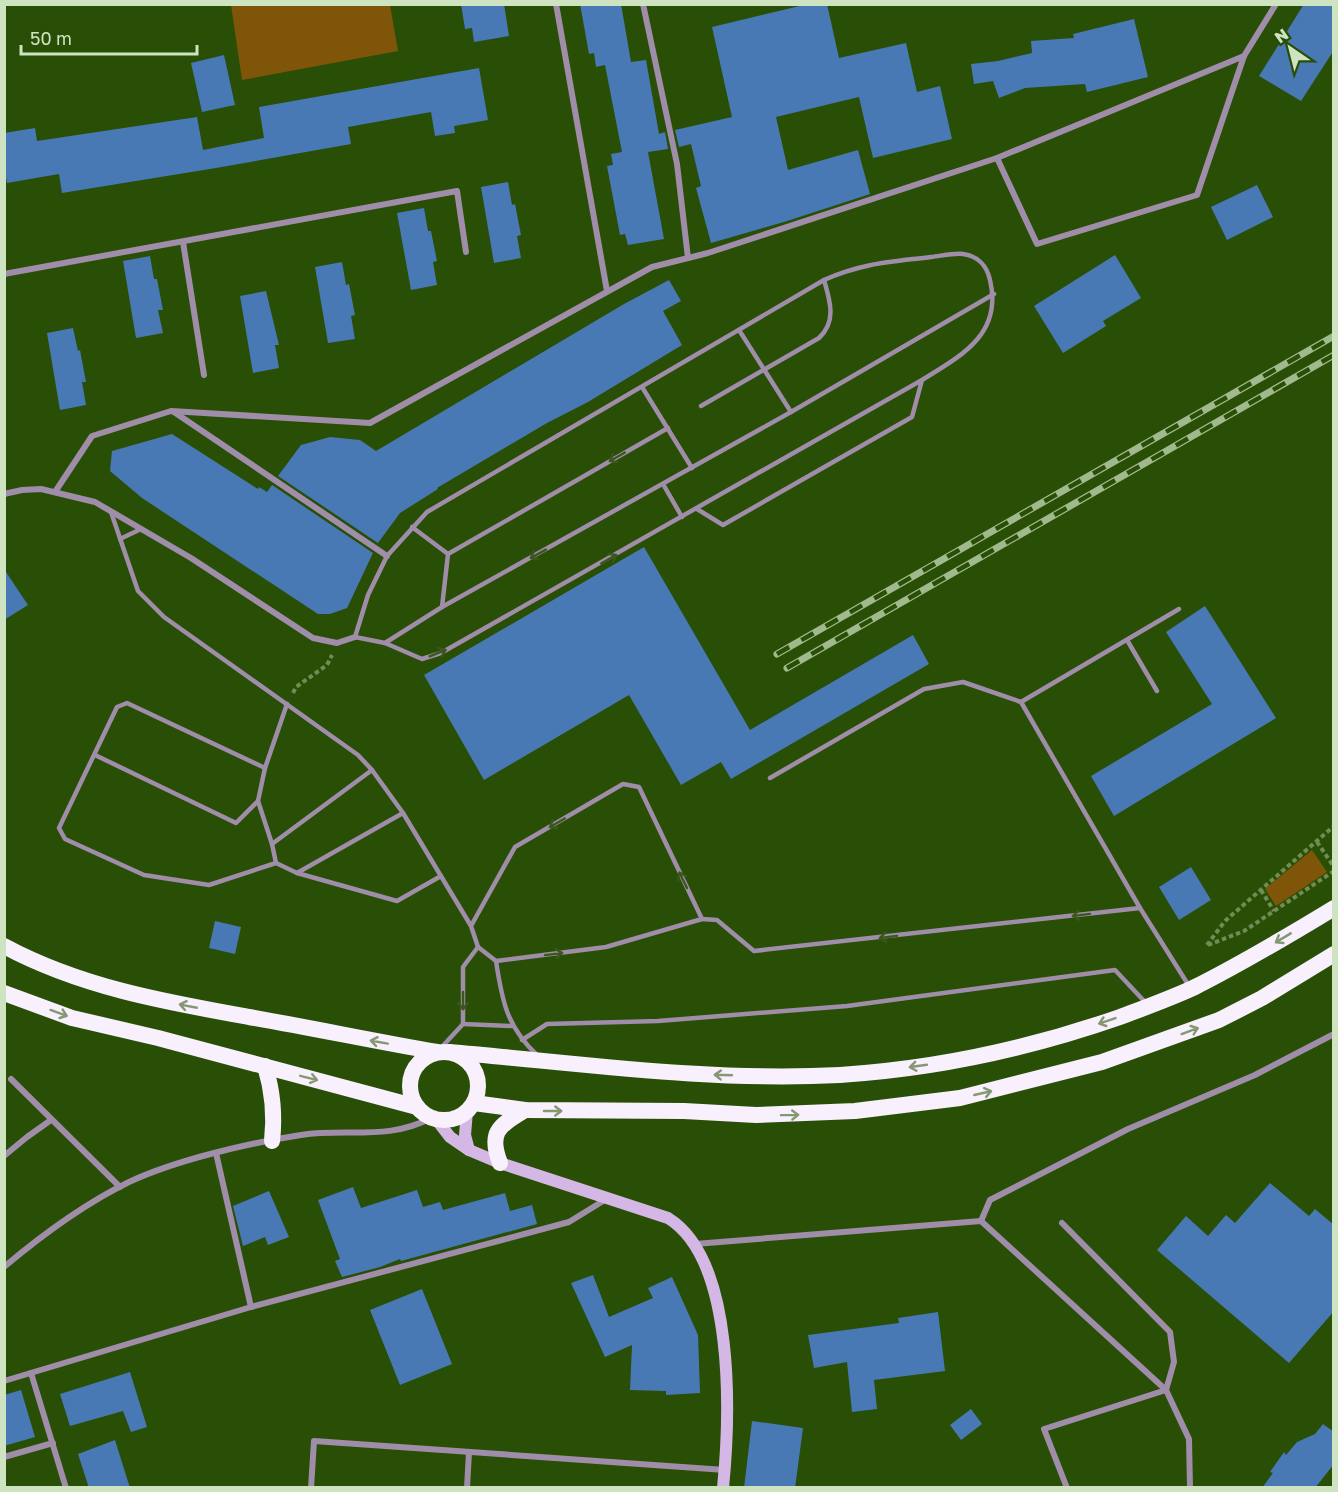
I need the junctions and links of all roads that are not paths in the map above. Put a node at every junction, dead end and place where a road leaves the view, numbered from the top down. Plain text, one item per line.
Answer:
1 (556, 4) edge
2 (644, 4) edge
3 (1276, 4) edge
4 (1244, 56) junction
5 (997, 158) junction
6 (183, 242) junction
7 (466, 252) dead end
8 (688, 258) junction
9 (4, 274) edge
10 (824, 280) junction
11 (607, 291) junction
12 (994, 294) junction
13 (739, 330) junction
14 (764, 370) junction
15 (204, 375) dead end
16 (922, 380) junction
17 (642, 387) junction
18 (701, 406) dead end
19 (173, 411) junction
20 (791, 412) junction
21 (668, 428) junction
22 (692, 468) junction
23 (663, 484) junction
24 (55, 492) junction
25 (4, 494) edge
26 (697, 509) junction
27 (111, 512) junction
28 (682, 517) junction
29 (412, 527) junction
30 (141, 530) junction
31 (120, 539) junction
32 (448, 554) junction
33 (387, 556) junction
34 (442, 607) junction
35 (1179, 609) dead end
36 (355, 637) junction
37 (1127, 640) junction
38 (385, 643) junction
39 (1157, 691) dead end
40 (1021, 702) junction
41 (287, 704) junction
42 (95, 755) junction
43 (265, 768) junction
44 (372, 770) junction
45 (770, 778) dead end
46 (258, 801) junction
47 (403, 813) junction
48 (272, 844) junction
49 (276, 863) junction
50 (297, 873) junction
51 (441, 876) junction
52 (1140, 908) junction
53 (1334, 908) edge
54 (702, 919) junction
55 (471, 926) junction
56 (4, 946) edge
57 (478, 947) junction
58 (1334, 954) edge
59 (496, 961) junction
60 (1191, 989) junction
61 (4, 993) edge
62 (1149, 1006) junction
63 (463, 1024) junction
64 (512, 1026) junction
65 (1334, 1034) edge
66 (522, 1040) junction
67 (443, 1052) junction
68 (543, 1060) junction
69 (265, 1066) junction
70 (11, 1080) dead end
71 (417, 1107) junction
72 (471, 1107) junction
73 (525, 1110) junction
74 (433, 1118) junction
75 (51, 1120) junction
76 (272, 1141) junction
77 (469, 1150) junction
78 (216, 1154) junction
79 (4, 1156) edge
80 (500, 1163) junction
81 (120, 1187) junction
82 (609, 1198) junction
83 (981, 1221) junction
84 (1062, 1223) dead end
85 (695, 1244) junction
86 (4, 1268) edge
87 (251, 1307) junction
88 (31, 1373) junction
89 (4, 1381) edge
90 (1166, 1390) junction
91 (53, 1443) junction
92 (469, 1452) junction
93 (4, 1457) edge
94 (725, 1470) junction
95 (66, 1488) edge
96 (311, 1488) edge
97 (467, 1488) edge
98 (723, 1488) edge
99 (1067, 1488) edge
100 (1190, 1488) edge

1 - 11 street
2 - 8 street
3 - 4 street
4 - 5 street
4 - 5 street
5 - 8 street
6 - 7 street
6 - 9 street
6 - 15 street
8 - 11 street
10 - 12 lane
10 - 13 lane
10 - 14 lane
11 - 19 street
12 - 16 lane
12 - 20 lane
13 - 14 lane
13 - 17 lane
14 - 18 lane
14 - 20 lane
16 - 26 lane
16 - 26 lane
17 - 21 lane
17 - 29 lane
19 - 24 street
19 - 33 street
20 - 22 lane
21 - 22 lane
21 -> 32 lane
22 - 23 lane
23 - 28 lane
23 -> 34 lane
24 - 25 street
24 - 27 street
26 - 28 lane
27 - 30 street
27 - 31 lane
38 -> 28 lane
29 - 32 lane
29 - 33 lane
30 - 31 lane
30 - 36 street
31 - 41 lane
32 - 34 lane
33 - 36 lane
34 - 38 lane
35 - 37 lane
36 - 38 lane
37 - 39 lane
37 - 40 lane
40 - 45 lane
40 - 52 lane
41 - 43 lane
41 - 44 lane
42 - 43 lane
42 - 46 lane
42 - 49 lane
43 - 46 lane
44 - 47 lane
44 - 48 lane
46 - 48 lane
47 - 50 lane
47 - 51 lane
48 - 49 lane
49 - 50 lane
50 - 51 lane
51 - 55 lane
52 -> 54 lane
52 - 60 lane
53 -> 60 highway
54 -> 55 lane
59 -> 54 lane
55 - 57 lane
67 -> 56 highway
57 - 59 lane
57 -> 63 lane
73 -> 58 highway
59 - 64 lane
60 - 62 highway
61 -> 69 highway
62 - 66 lane
62 -> 68 highway
63 - 64 lane
63 - 67 lane
64 - 66 lane
65 - 83 street
66 - 68 lane
67 - 68 highway
67 - 71 highway
67 - 72 highway
69 -> 71 highway
69 - 76 highway
70 - 75 street
71 - 74 highway
72 - 73 highway
72 - 74 highway
72 - 77 main road
73 - 80 highway
74 - 76 street
74 - 77 main road
75 - 79 street
75 - 81 street
76 - 78 street
77 - 80 main road
78 - 81 street
78 - 87 street
80 - 82 main road
81 - 86 street
82 - 85 main road
82 - 87 street
83 - 85 street
83 - 90 street
84 - 90 street
85 - 94 main road
87 - 88 street
88 - 89 street
88 - 91 street
90 - 99 street
90 - 100 street
91 - 93 street
91 - 95 street
92 - 94 street
92 - 96 street
92 - 97 street
94 - 98 main road

